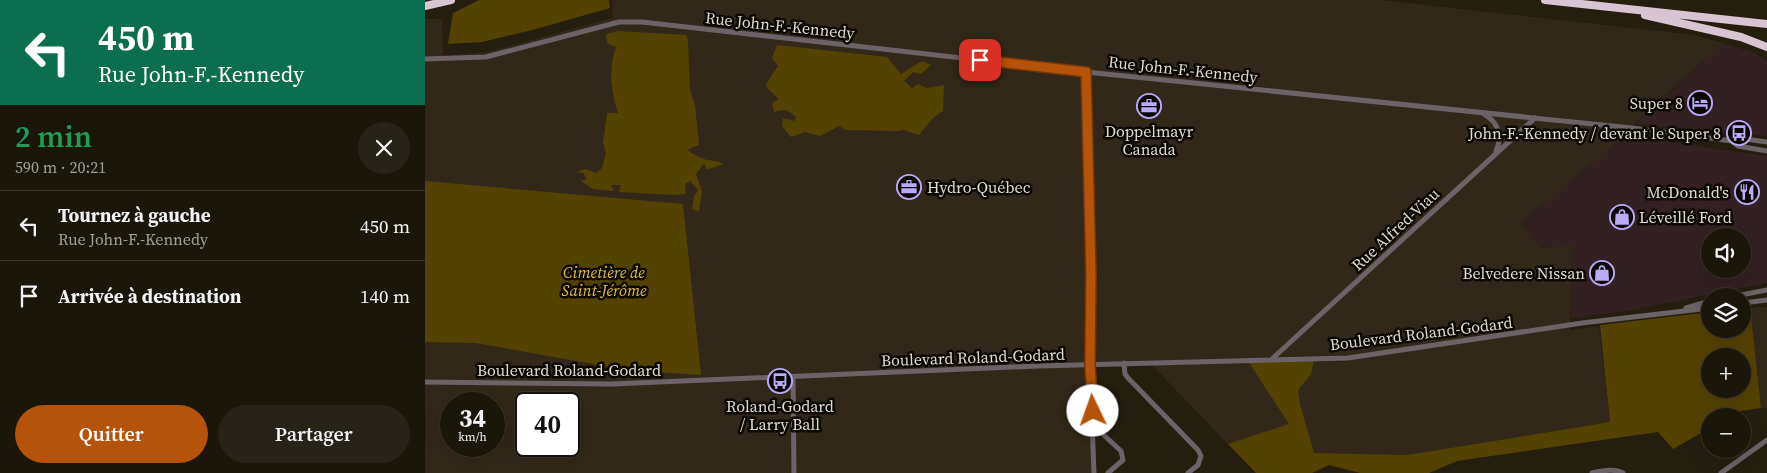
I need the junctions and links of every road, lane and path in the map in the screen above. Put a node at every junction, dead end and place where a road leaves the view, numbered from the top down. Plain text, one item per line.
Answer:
1 (451, 0) edge
2 (1545, 0) edge
3 (425, 6) edge
4 (1614, 7) junction
5 (1767, 24) edge
6 (1767, 47) edge
7 (425, 58) edge
8 (1086, 72) junction
9 (1482, 113) junction
10 (1535, 118) junction
11 (1732, 141) junction
12 (1767, 142) edge
13 (1767, 151) edge
14 (1495, 154) junction
15 (1767, 290) edge
16 (1751, 293) edge
17 (1767, 300) edge
18 (1751, 302) edge
19 (1701, 303) edge
20 (1701, 309) edge
21 (1668, 312) junction
22 (1273, 359) junction
23 (1123, 363) junction
24 (1090, 365) junction
25 (793, 377) junction
26 (425, 382) edge
27 (1094, 426) junction
28 (1767, 440) edge
29 (794, 473) edge
30 (1094, 473) edge
31 (1107, 473) edge
32 (1188, 473) edge
33 (1592, 473) edge
34 (1623, 473) edge
35 (1721, 473) edge

1 - 3 highway
2 - 4 highway
4 - 5 highway
4 - 6 highway
7 - 8 street, Rue John-F.-Kennedy
8 - 9 street, Rue John-F.-Kennedy
8 - 24 street
9 - 10 street, Rue John-F.-Kennedy
9 - 14 street
10 - 11 street, Rue John-F.-Kennedy
10 - 14 street, Rue Alfred-Viau
11 - 12 street, Rue John-F.-Kennedy
11 - 13 street, Rue John-F.-Kennedy
14 - 22 street, Rue Alfred-Viau
15 - 16 street
17 - 18 street
19 - 21 street, Boulevard Roland-Godard
20 - 21 street, Boulevard Roland-Godard
21 - 22 street, Boulevard Roland-Godard
22 - 23 street, Boulevard Roland-Godard
23 - 24 street, Boulevard Roland-Godard
23 - 32 street
24 - 25 street, Boulevard Roland-Godard
24 - 27 street
25 - 26 street, Boulevard Roland-Godard
25 - 29 street
27 - 30 street
27 - 31 street
28 - 35 street
33 - 34 street

